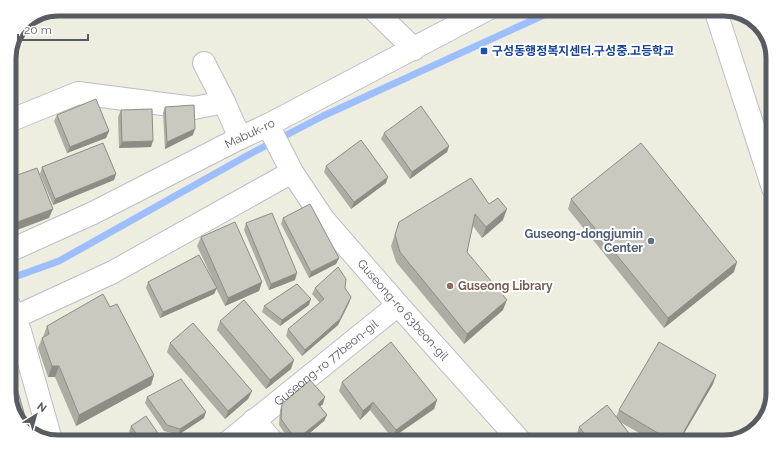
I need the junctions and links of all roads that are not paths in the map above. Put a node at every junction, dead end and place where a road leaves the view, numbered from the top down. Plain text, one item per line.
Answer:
1 (380, 16) edge
2 (475, 16) edge
3 (717, 16) edge
4 (414, 49) junction
5 (204, 63) dead end
6 (224, 102) junction
7 (16, 119) edge
8 (268, 125) junction
9 (240, 138) junction
10 (766, 166) edge
11 (291, 169) junction
12 (16, 248) edge
13 (398, 305) junction
14 (16, 312) edge
15 (16, 323) edge
16 (254, 420) junction
17 (49, 434) edge
18 (236, 435) edge
19 (267, 435) edge
20 (515, 435) edge

1 - 4 street
2 - 4 street, Mabuk-ro
3 - 10 street
4 - 8 street, Mabuk-ro
5 - 6 street
6 - 7 street
6 - 9 street
8 - 9 street, Mabuk-ro
8 - 11 street, Guseong-ro 63beon-gil
9 - 12 street, Mabuk-ro
11 - 13 street, Guseong-ro 63beon-gil
11 - 14 street
13 - 16 street, Guseong-ro 77beon-gil
13 - 20 street, Guseong-ro 63beon-gil
15 - 17 street
16 - 18 street, Guseong-ro 77beon-gil
16 - 19 street

